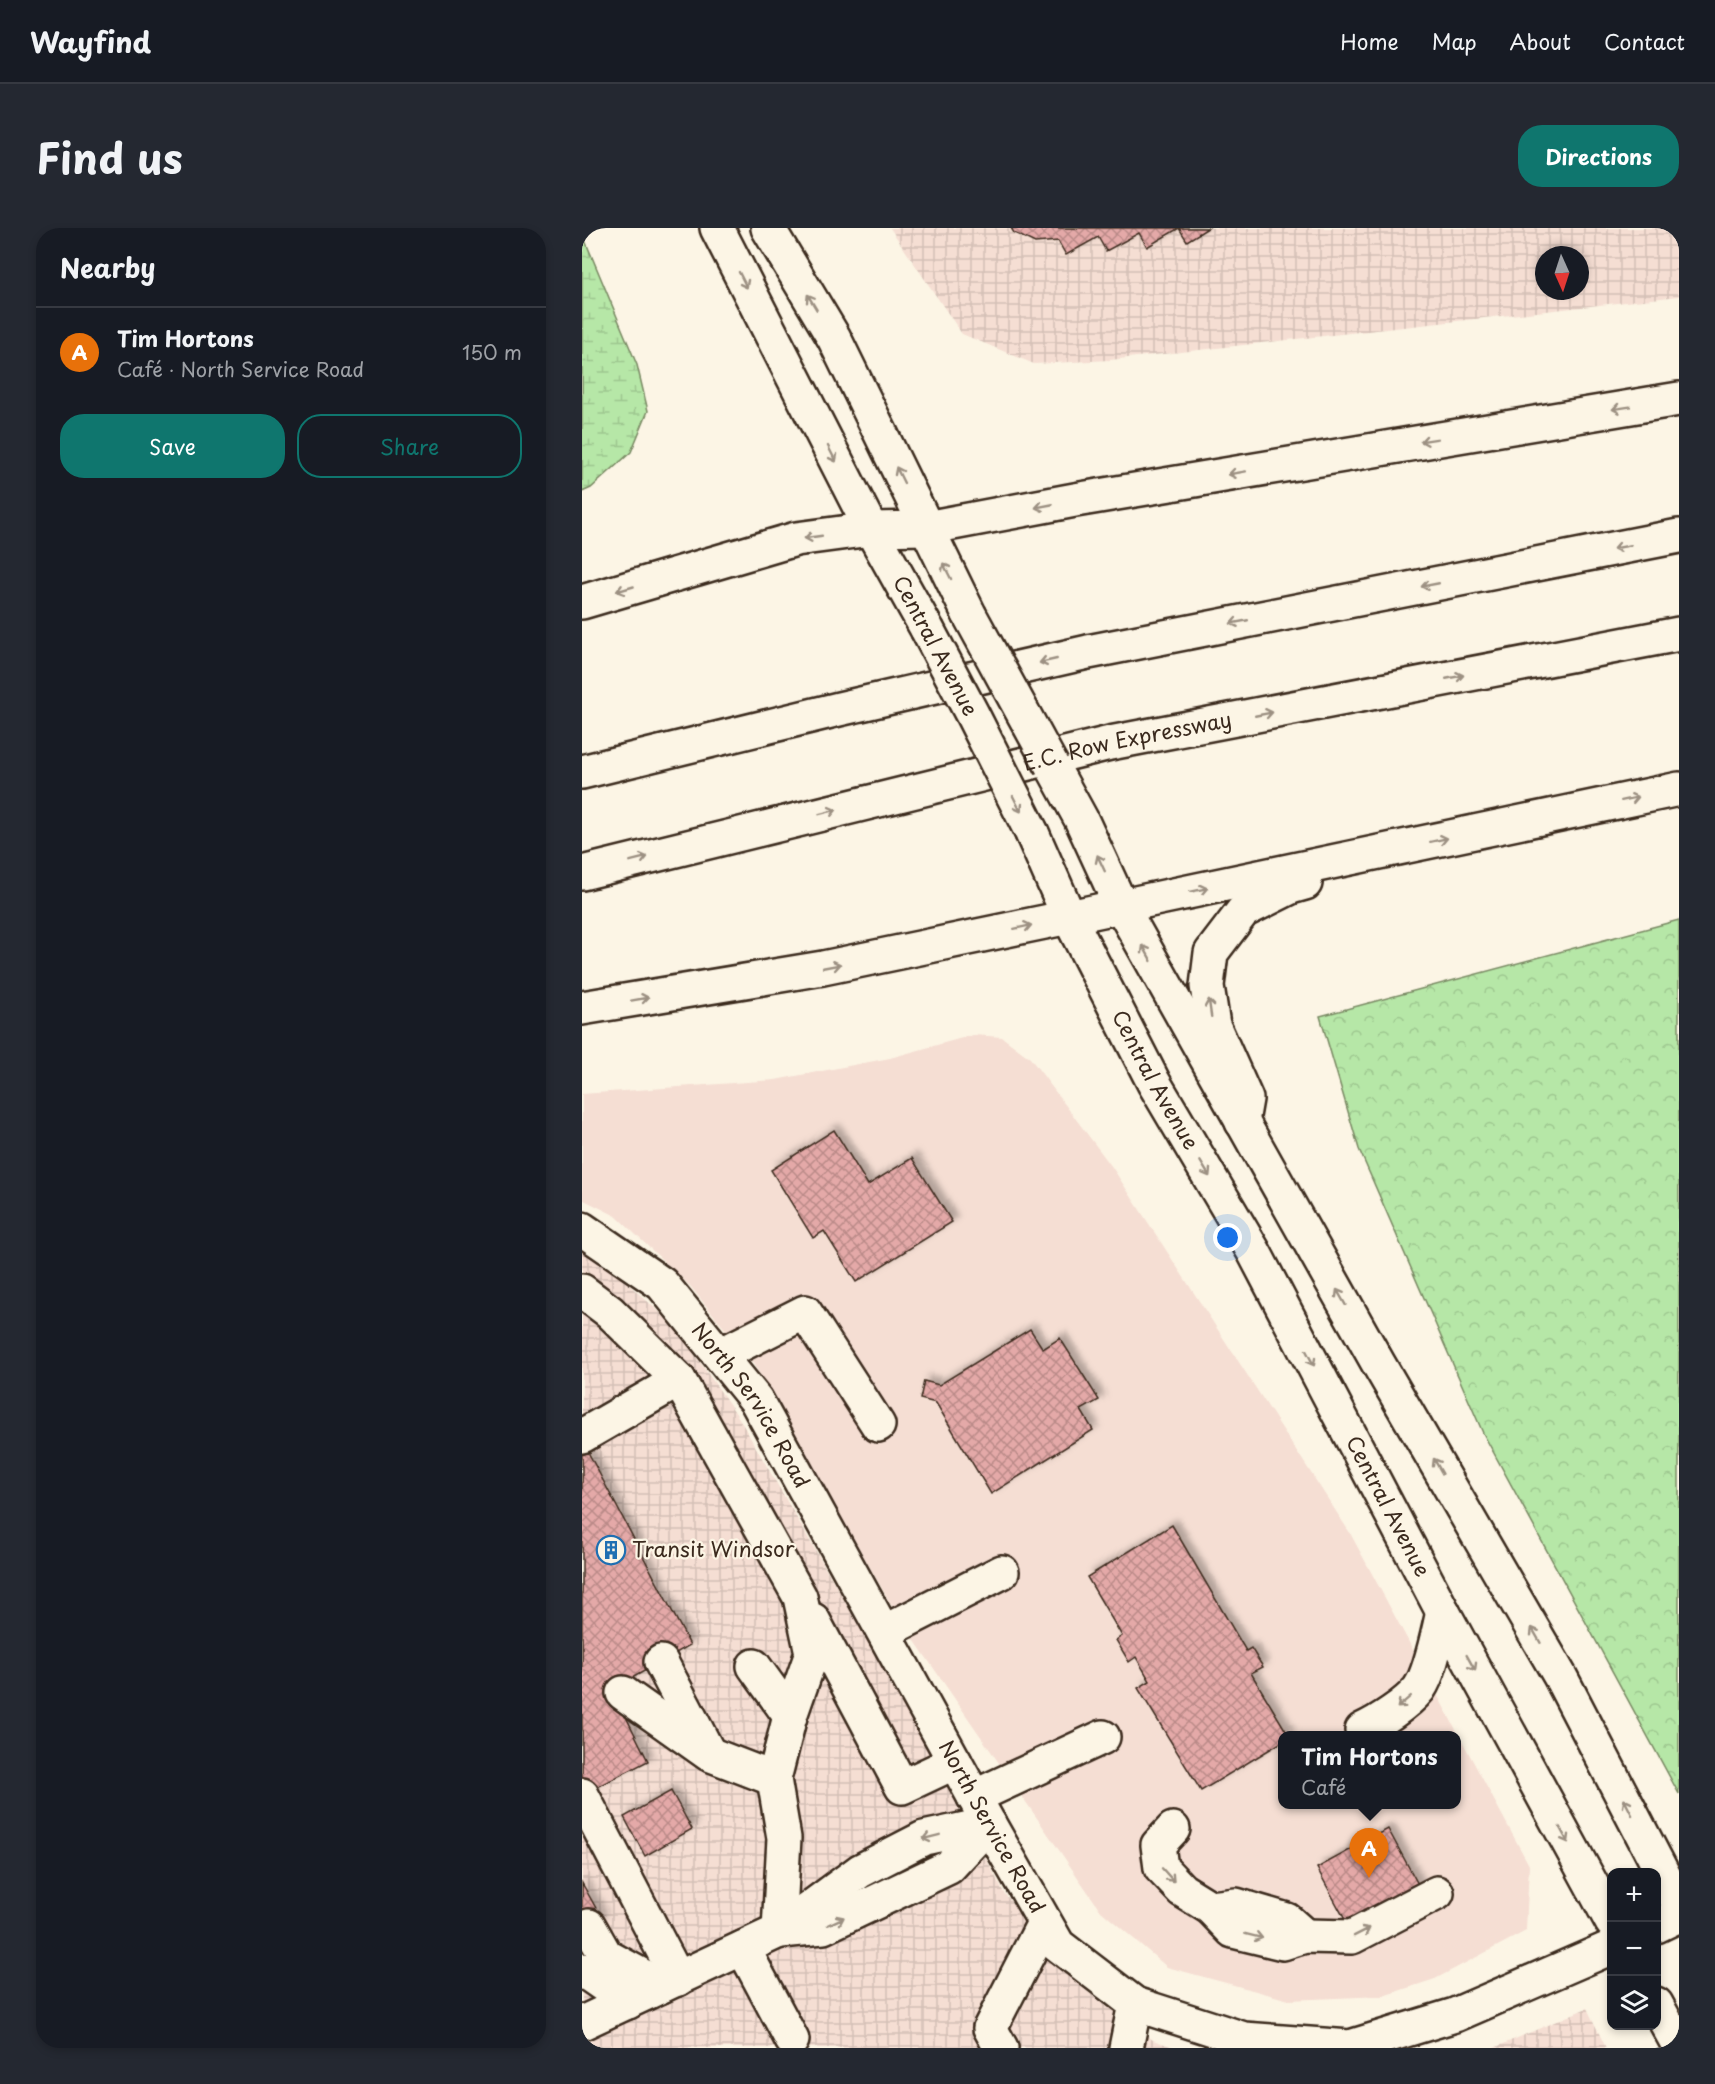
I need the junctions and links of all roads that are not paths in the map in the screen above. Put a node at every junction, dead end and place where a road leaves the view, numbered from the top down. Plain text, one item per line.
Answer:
1 (717, 228) edge
2 (768, 228) edge
3 (1679, 399) edge
4 (926, 528) junction
5 (871, 529) junction
6 (1679, 536) edge
7 (582, 602) edge
8 (1679, 634) edge
9 (582, 772) edge
10 (1679, 789) edge
11 (1382, 852) junction
12 (582, 873) edge
13 (1121, 906) junction
14 (1069, 917) junction
15 (582, 1008) edge
16 (1242, 1122) junction
17 (582, 1229) edge
18 (582, 1291) edge
19 (720, 1355) junction
20 (680, 1380) junction
21 (878, 1425) dead end
22 (582, 1436) edge
23 (1002, 1572) dead end
24 (800, 1597) junction
25 (1443, 1612) junction
26 (884, 1632) junction
27 (661, 1662) dead end
28 (754, 1666) dead end
29 (623, 1693) dead end
30 (790, 1716) junction
31 (1362, 1730) dead end
32 (1102, 1737) dead end
33 (709, 1754) junction
34 (955, 1762) junction
35 (774, 1779) junction
36 (582, 1795) edge
37 (981, 1811) junction
38 (1173, 1829) dead end
39 (1437, 1893) dead end
40 (1679, 1905) edge
41 (1607, 1915) edge
42 (1679, 1915) edge
43 (1044, 1923) junction
44 (1661, 1924) edge
45 (589, 1926) dead end
46 (779, 1931) junction
47 (742, 1948) junction
48 (1607, 1949) edge
49 (582, 1970) edge
50 (670, 1982) junction
51 (628, 2002) junction
52 (1135, 2004) junction
53 (1661, 2013) edge
54 (582, 2023) edge
55 (792, 2040) dead end
56 (1213, 2040) edge
57 (1679, 2046) edge
58 (1001, 2048) edge
59 (1126, 2048) edge

1 -> 5 main road, Central Avenue
4 -> 2 main road
3 -> 4 main road
4 - 5 main road
13 -> 4 main road, bridge
5 -> 7 main road
5 -> 14 main road, Central Avenue, bridge
6 -> 9 main road
12 -> 8 main road, E.C. Row Expressway
11 -> 10 main road
13 -> 11 main road
16 -> 11 main road
13 - 14 main road
16 -> 13 main road
15 -> 14 main road
14 -> 25 main road, Central Avenue
40 -> 16 main road
17 - 19 main road, North Service Road
18 - 20 main road
19 - 21 main road
19 - 26 main road, North Service Road
20 - 22 main road
20 - 24 main road
23 - 26 main road
24 - 30 main road
24 - 34 main road
25 -> 31 main road
25 -> 41 main road, Central Avenue
26 - 34 main road, North Service Road
27 - 33 main road
28 - 30 main road
29 - 33 main road
30 - 35 main road
32 - 37 main road
33 - 35 main road
34 - 37 main road, North Service Road
35 - 46 main road
36 - 50 main road
37 - 43 main road, North Service Road
37 - 46 main road
38 -> 39 main road
42 - 44 main road
43 - 52 main road, North Service Road
43 - 58 main road
45 - 50 main road
46 - 47 main road
47 - 50 main road
47 - 55 main road
48 - 56 main road, North Service Road
49 - 51 main road
50 - 51 main road
51 - 54 main road
52 - 56 main road, North Service Road
52 - 59 main road
53 - 57 main road

